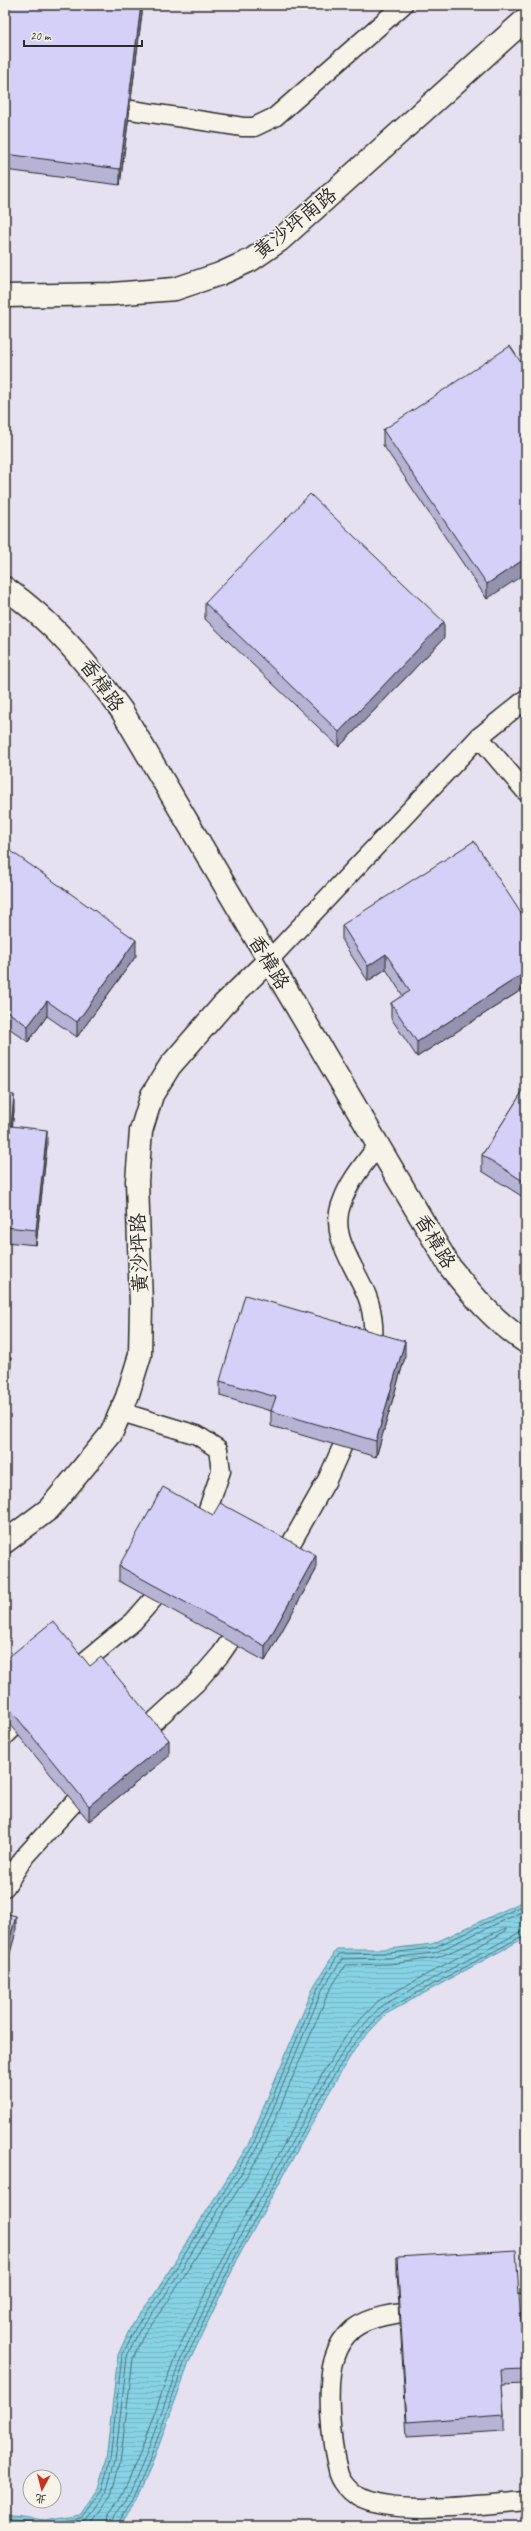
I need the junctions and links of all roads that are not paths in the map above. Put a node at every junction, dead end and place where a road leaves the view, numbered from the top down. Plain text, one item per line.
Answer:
1 (403, 5) edge
2 (526, 19) edge
3 (90, 104) edge
4 (5, 296) edge
5 (5, 588) edge
6 (526, 700) edge
7 (479, 736) junction
8 (526, 792) edge
9 (268, 961) junction
10 (378, 1146) junction
11 (526, 1342) edge
12 (368, 1372) edge
13 (121, 1412) junction
14 (358, 1412) edge
15 (5, 1542) edge
16 (188, 1552) edge
17 (178, 1571) edge
18 (271, 1579) edge
19 (255, 1605) edge
20 (5, 1736) edge
21 (124, 1750) edge
22 (104, 1771) edge
23 (5, 1887) edge
24 (526, 2304) edge
25 (478, 2307) edge
26 (441, 2310) edge
27 (526, 2501) edge

1 - 3 lane
2 - 4 street, 黄沙坪南路
5 - 9 street, 香樟路
6 - 7 lane
7 - 8 lane
7 - 9 lane
9 - 10 street, 香樟路
9 - 13 street, 黄沙坪路
10 - 11 street, 香樟路
10 - 12 lane
13 - 15 street, 黄沙坪路
13 - 16 lane
14 - 18 lane
17 - 20 lane
19 - 21 lane
22 - 23 lane
24 - 25 lane
26 - 27 lane

